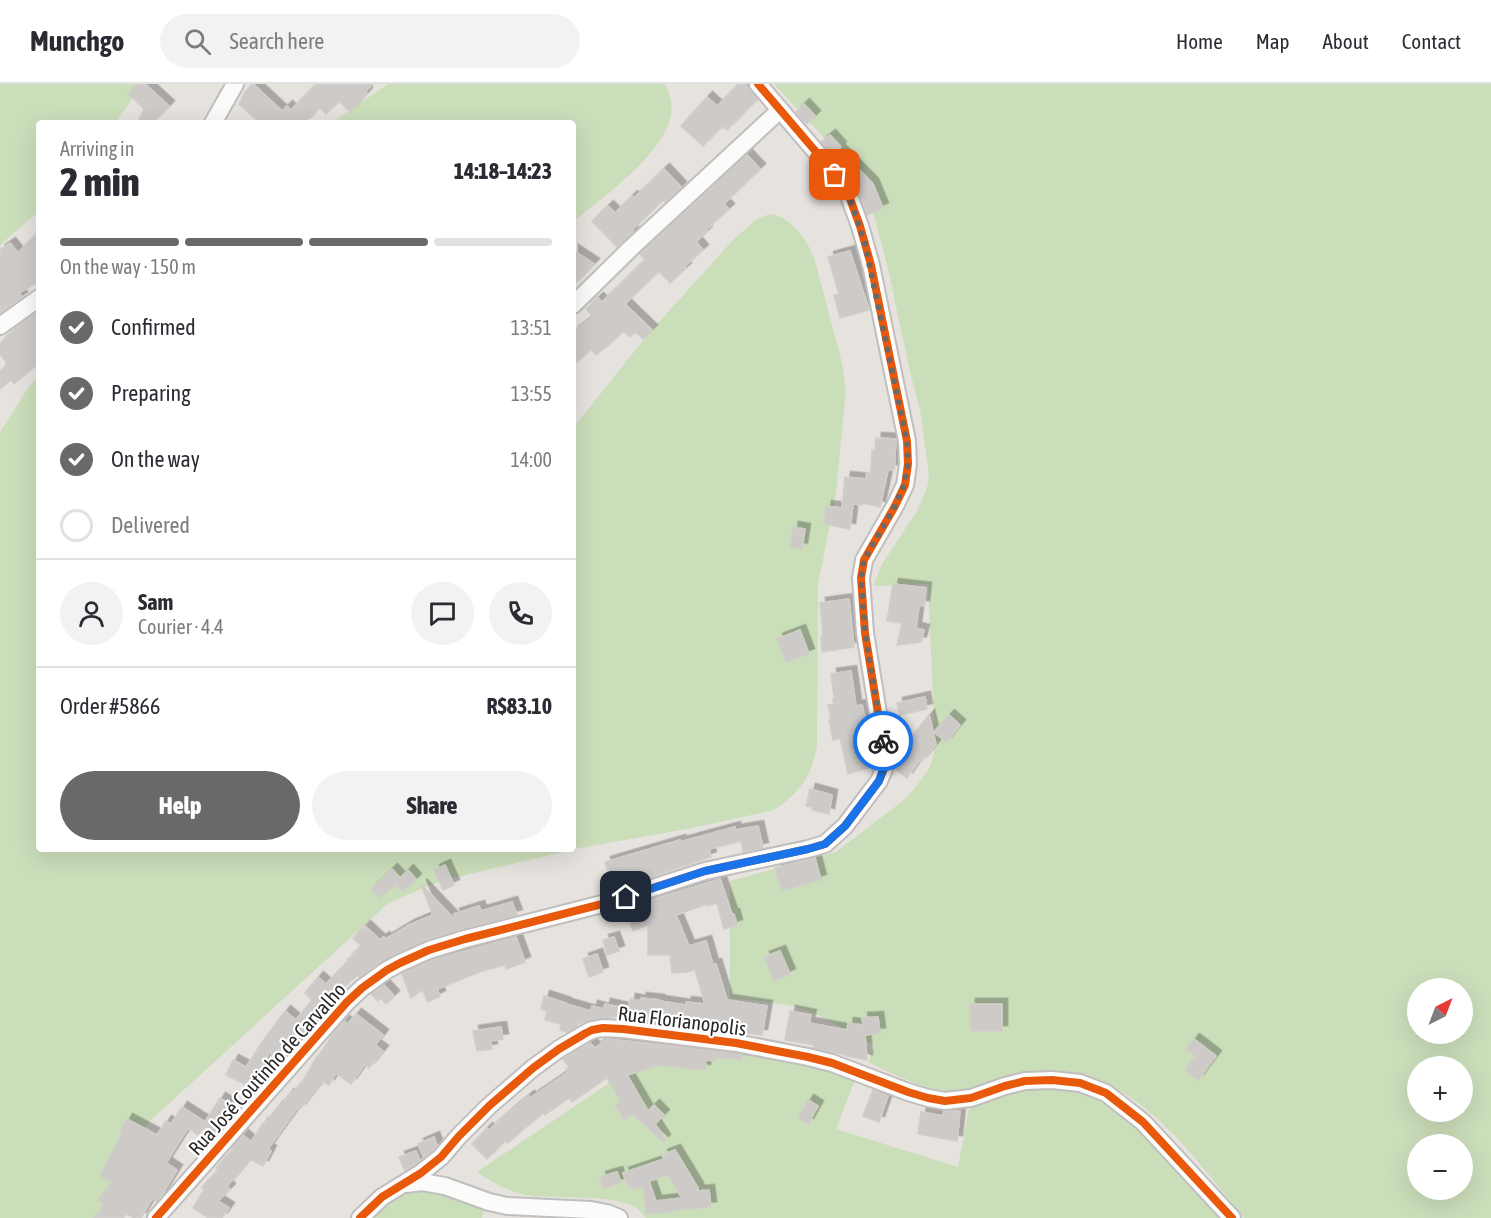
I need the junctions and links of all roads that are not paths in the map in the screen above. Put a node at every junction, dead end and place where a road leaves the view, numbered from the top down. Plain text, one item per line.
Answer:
1 (235, 84) edge
2 (758, 84) edge
3 (780, 110) junction
4 (215, 120) edge
5 (36, 300) edge
6 (576, 302) edge
7 (0, 326) edge
8 (402, 1185) junction
9 (156, 1218) edge
10 (360, 1218) edge
11 (619, 1218) edge
12 (1232, 1218) edge

1 - 4 street
2 - 3 street, Rua José Coutinho de Carvalho
3 - 6 street
3 - 9 street, Rua José Coutinho de Carvalho
5 - 7 street
8 - 10 street, Rua Florianopolis
8 - 11 street
8 - 12 street, Rua Florianopolis

